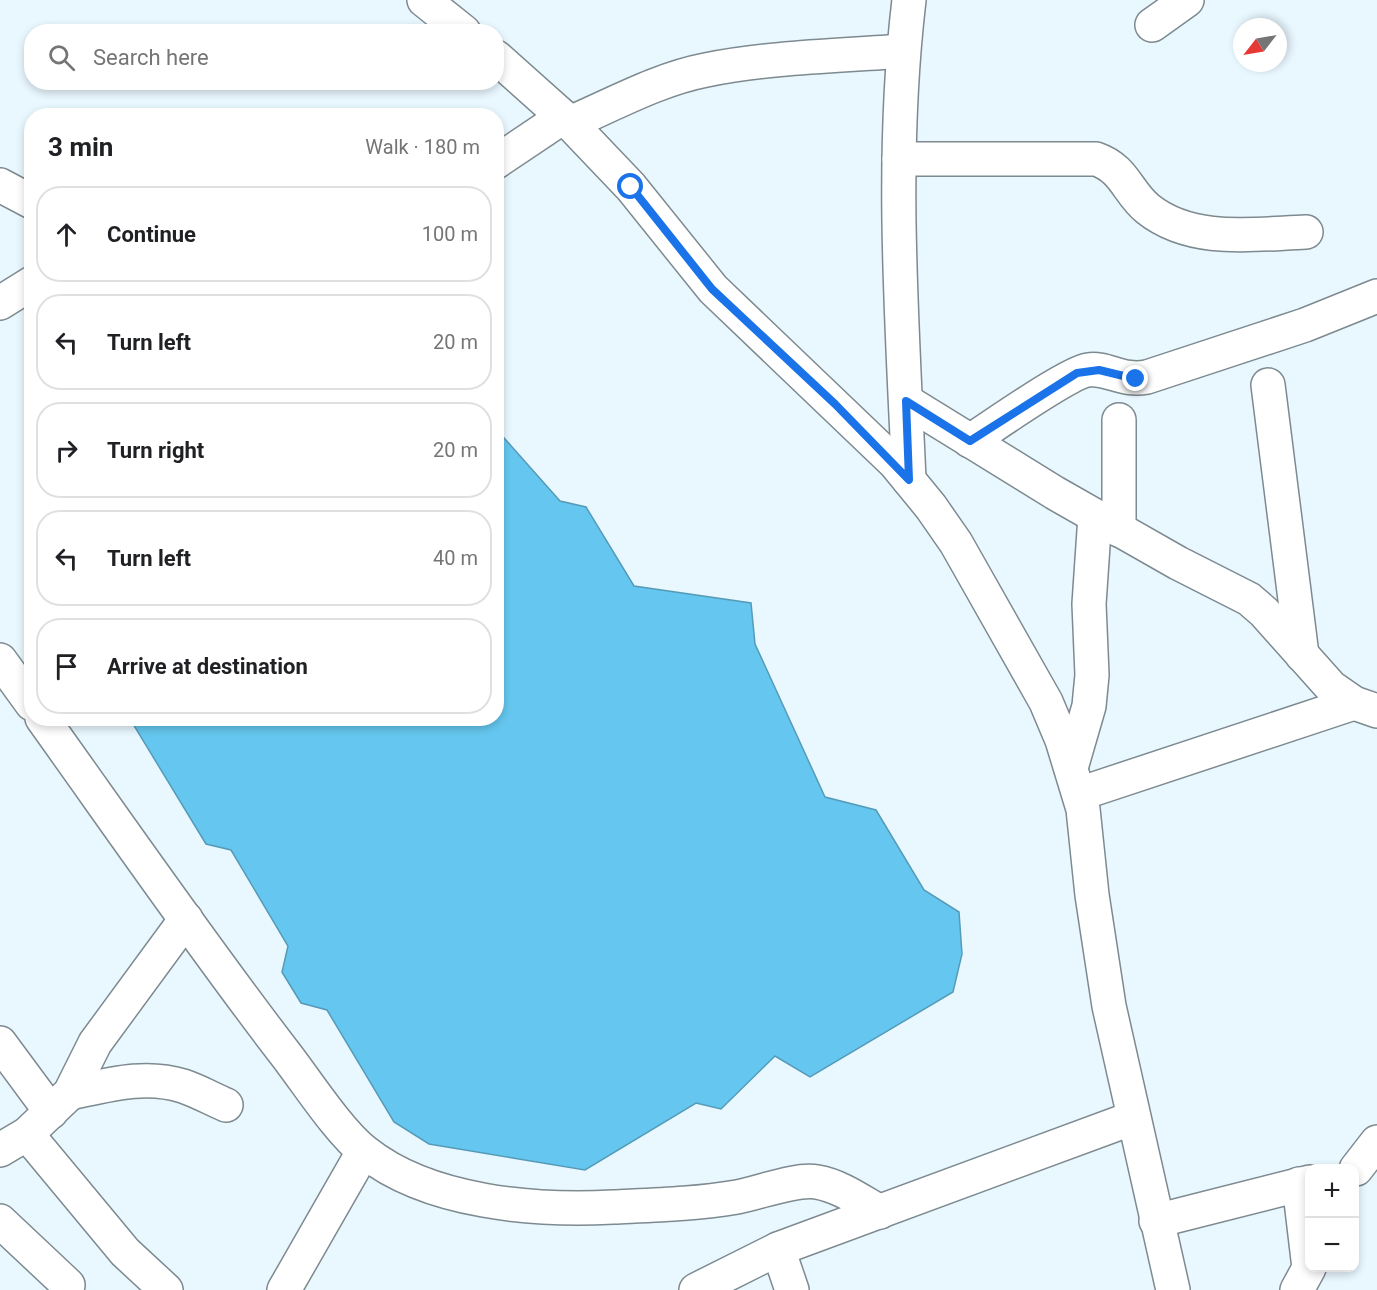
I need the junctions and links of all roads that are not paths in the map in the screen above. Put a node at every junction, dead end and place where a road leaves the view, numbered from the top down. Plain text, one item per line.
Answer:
1 (424, 0) edge
2 (909, 0) edge
3 (1187, 0) edge
4 (454, 24) edge
5 (1152, 24) dead end
6 (903, 51) junction
7 (504, 64) edge
8 (566, 120) junction
9 (504, 157) edge
10 (899, 159) junction
11 (0, 185) edge
12 (24, 198) edge
13 (1306, 232) dead end
14 (24, 289) edge
15 (1377, 296) edge
16 (0, 303) edge
17 (1268, 385) dead end
18 (906, 401) junction
19 (1119, 420) dead end
20 (970, 441) junction
21 (909, 480) junction
22 (1107, 523) junction
23 (1302, 655) junction
24 (0, 660) edge
25 (24, 693) edge
26 (1365, 707) edge
27 (48, 726) edge
28 (1075, 781) junction
29 (186, 919) junction
30 (0, 1042) edge
31 (60, 1103) junction
32 (226, 1105) dead end
33 (1133, 1118) junction
34 (27, 1134) junction
35 (1377, 1142) edge
36 (0, 1150) edge
37 (363, 1152) junction
38 (1363, 1169) edge
39 (1304, 1183) edge
40 (880, 1212) junction
41 (0, 1221) edge
42 (1156, 1221) junction
43 (778, 1249) junction
44 (68, 1285) dead end
45 (1306, 1285) edge
46 (166, 1290) edge
47 (284, 1290) edge
48 (696, 1290) edge
49 (792, 1290) edge
50 (1173, 1290) edge

1 - 4 street
2 - 6 street
3 - 5 street
6 - 8 street
6 - 10 street
7 - 8 street
8 - 9 street
8 - 21 street
10 - 13 street
10 - 18 street
11 - 12 street
14 - 16 street
15 - 20 street
17 - 23 street
18 - 20 street
18 - 21 street
19 - 22 street
20 - 22 street
21 - 28 street
22 - 23 street
22 - 28 street
23 - 26 street
24 - 25 street
26 - 28 street
27 - 29 street
28 - 33 street
29 - 31 street
29 - 37 street
30 - 31 street
31 - 32 street
31 - 34 street
33 - 40 street
33 - 42 street
34 - 36 street
34 - 46 street
35 - 38 street
37 - 40 street
37 - 47 street
39 - 42 street
39 - 45 street
40 - 43 street
41 - 44 street
42 - 50 street
43 - 48 street
43 - 49 street

